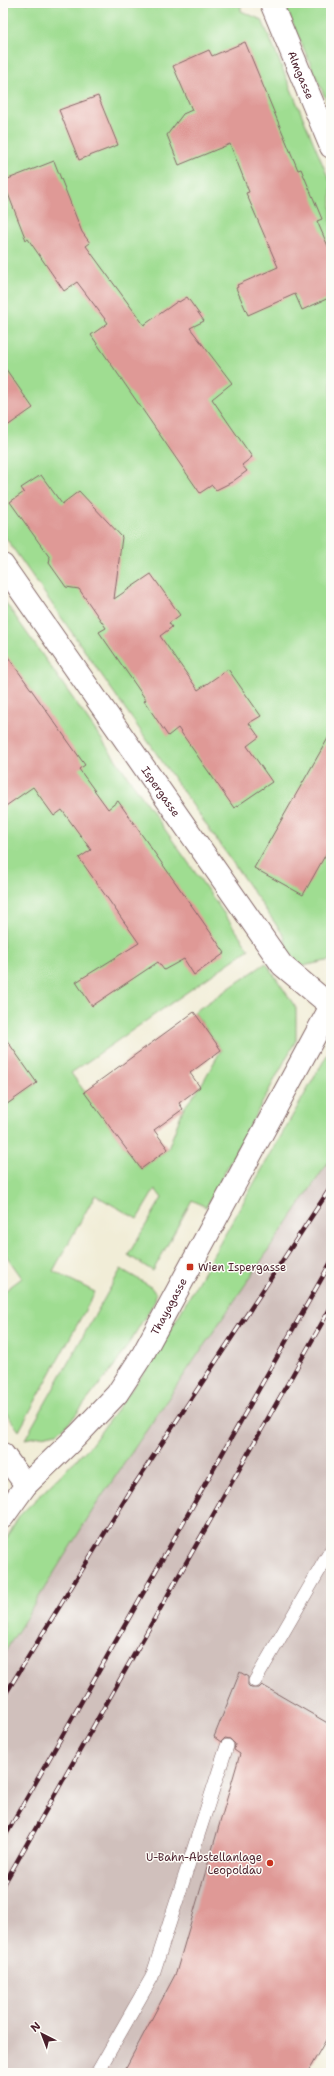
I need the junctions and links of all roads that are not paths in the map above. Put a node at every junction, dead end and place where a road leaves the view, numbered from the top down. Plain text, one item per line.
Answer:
1 (271, 3) edge
2 (331, 147) edge
3 (3, 565) edge
4 (331, 1006) edge
5 (3, 1454) edge
6 (26, 1484) junction
7 (3, 1517) edge
8 (331, 1550) edge
9 (256, 1681) dead end
10 (227, 1746) dead end
11 (97, 2073) edge

1 - 2 street, Almgasse
3 - 4 street, Ispergasse
4 - 6 street, Thayagasse
5 - 6 street
6 - 7 street, Thayagasse
8 - 9 lane
10 - 11 lane

